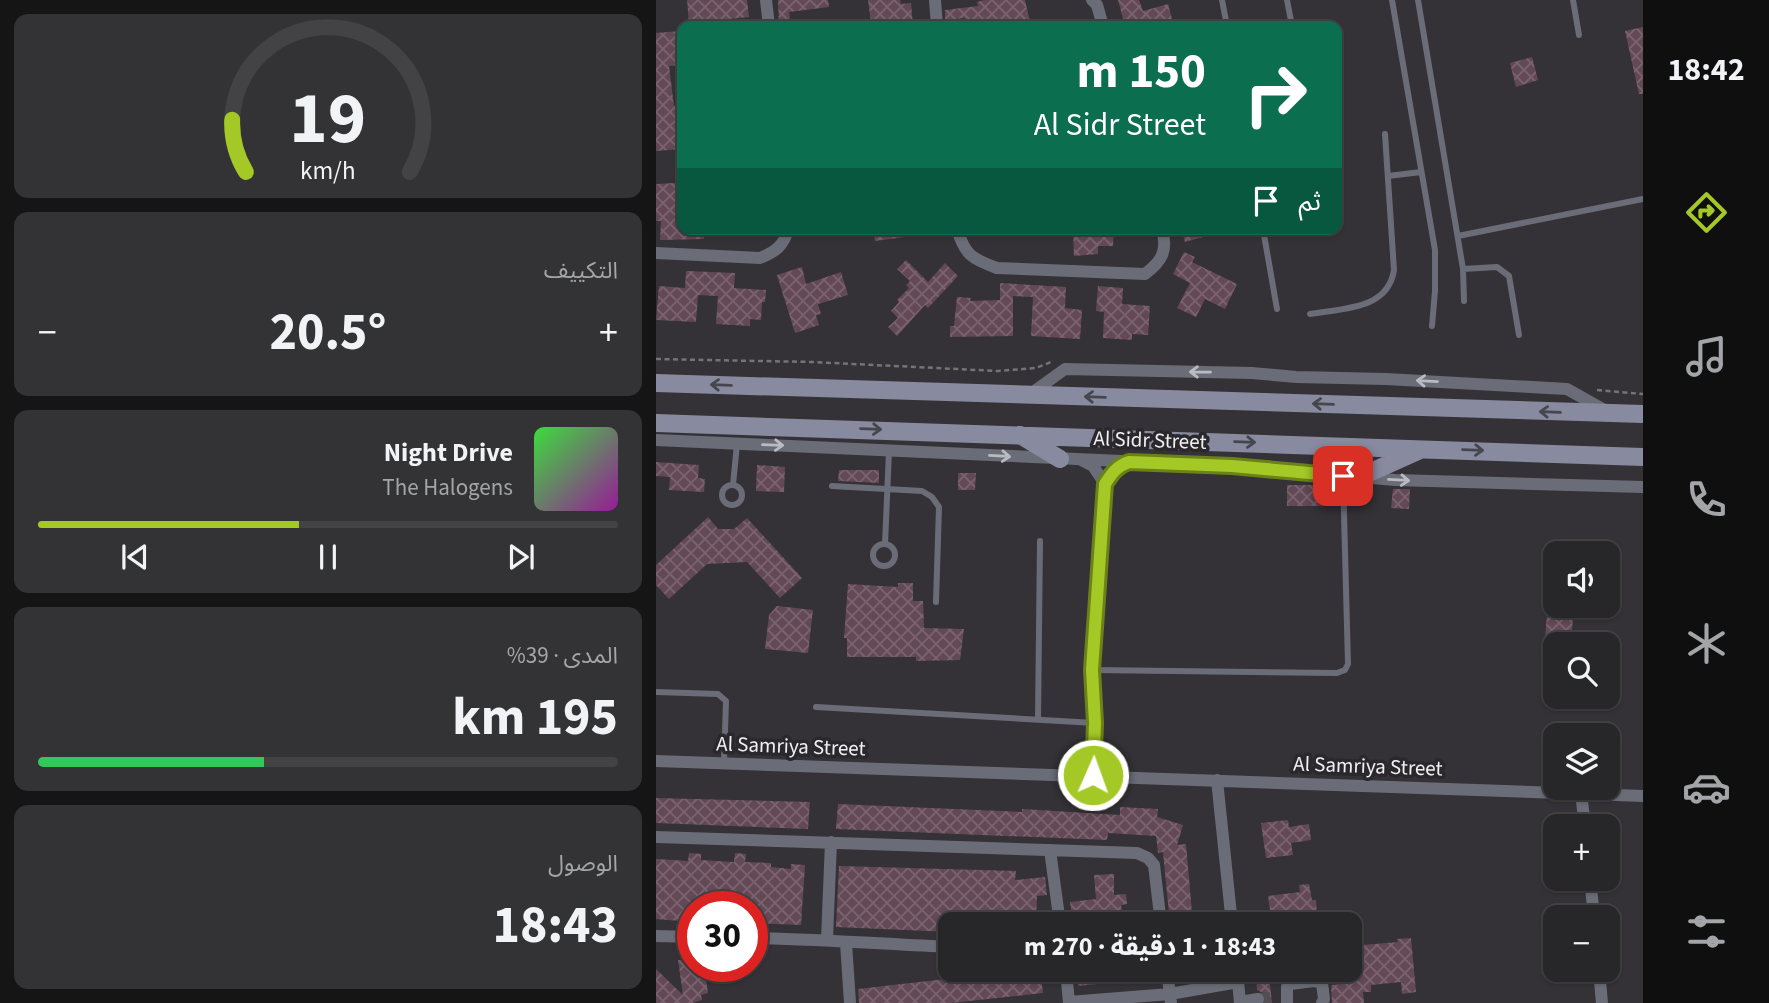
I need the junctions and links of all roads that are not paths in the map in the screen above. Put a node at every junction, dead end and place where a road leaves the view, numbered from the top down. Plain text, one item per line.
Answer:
1 (766, 0) edge
2 (935, 0) edge
3 (1092, 0) edge
4 (1222, 0) edge
5 (1287, 0) edge
6 (1392, 0) edge
7 (1418, 0) edge
8 (1574, 0) edge
9 (768, 21) edge
10 (937, 21) edge
11 (1102, 21) edge
12 (1226, 21) edge
13 (1291, 21) edge
14 (1579, 35) dead end
15 (1385, 134) dead end
16 (1421, 172) junction
17 (1388, 176) junction
18 (1643, 199) edge
19 (787, 235) edge
20 (959, 235) edge
21 (1164, 235) edge
22 (1264, 235) edge
23 (1458, 236) junction
24 (656, 253) edge
25 (1463, 269) junction
26 (1464, 301) dead end
27 (1277, 309) dead end
28 (1310, 314) dead end
29 (1432, 326) dead end
30 (1519, 335) dead end
31 (660, 384) edge
32 (1029, 395) junction
33 (1611, 414) junction
34 (1643, 414) edge
35 (656, 423) edge
36 (1017, 434) junction
37 (656, 440) edge
38 (737, 444) junction
39 (1425, 449) junction
40 (889, 450) junction
41 (1643, 457) edge
42 (1060, 458) junction
43 (1079, 460) junction
44 (1129, 462) junction
45 (1352, 477) junction
46 (1105, 484) junction
47 (733, 485) dead end
48 (832, 486) dead end
49 (1643, 487) edge
50 (888, 488) junction
51 (1040, 541) dead end
52 (885, 544) dead end
53 (937, 602) dead end
54 (1092, 670) junction
55 (656, 692) edge
56 (816, 706) dead end
57 (1038, 719) junction
58 (1095, 723) junction
59 (656, 761) edge
60 (724, 763) junction
61 (1093, 775) junction
62 (1217, 780) junction
63 (1543, 792) edge
64 (1620, 795) edge
65 (1643, 796) edge
66 (656, 837) edge
67 (831, 842) junction
68 (1050, 850) junction
69 (1058, 912) edge
70 (1160, 912) edge
71 (1231, 912) edge
72 (656, 936) edge
73 (677, 937) edge
74 (768, 938) edge
75 (827, 939) junction
76 (846, 943) junction
77 (938, 947) edge
78 (1067, 982) edge
79 (1219, 982) edge
80 (1238, 982) edge
81 (1600, 982) edge
82 (1170, 998) edge
83 (1286, 1000) edge
84 (1240, 1002) edge
85 (850, 1003) edge
86 (1069, 1003) edge
87 (1322, 1003) edge
88 (1602, 1003) edge

1 - 9 street
2 - 10 street
3 - 11 street
4 - 12 lane
5 - 13 lane
6 - 16 lane
7 - 23 lane
8 - 14 lane
15 - 17 lane
16 - 17 lane
16 - 29 lane
17 - 28 lane
18 - 23 lane
19 - 24 street
20 - 21 street
22 - 27 lane
23 - 25 lane
25 - 26 lane
25 - 30 lane
32 -> 31 main road, Al Sidr Street
33 -> 32 main road, Al Sidr Street
33 -> 32 street, Al Sidr Street
33 - 34 main road, Al Sidr Street
35 -> 36 main road, Al Sidr Street
36 -> 39 main road, Al Sidr Street
36 - 42 main road
37 - 38 street, Al Sidr Street
38 -> 40 street, Al Sidr Street
38 - 47 lane
39 -> 41 main road, Al Sidr Street
39 - 45 main road
40 -> 42 street, Al Sidr Street
40 - 50 lane
42 - 43 street, Al Sidr Street
43 - 44 street, Al Sidr Street
43 - 46 street
44 - 45 street, Al Sidr Street
44 - 46 street
45 -> 49 street, Al Sidr Street
45 - 54 lane
46 - 54 street
48 - 50 lane
50 - 52 lane
50 - 53 lane
51 - 57 lane
54 - 58 street
55 - 60 lane
56 - 57 lane
57 - 58 lane
58 - 61 street
59 - 60 street, Al Samriya Street
60 - 61 street, Al Samriya Street
61 - 62 street, Al Samriya Street
62 - 63 street, Al Samriya Street
62 - 71 street
64 - 65 street, Al Samriya Street
66 - 67 street
67 - 68 street
67 - 75 street
68 - 69 street
68 - 70 street
72 - 73 street
74 - 75 street
75 - 76 street
76 - 77 street
76 - 85 street
78 - 86 street
79 - 82 street
80 - 84 street
81 - 88 street
82 - 86 street
83 - 84 street
83 - 87 street

